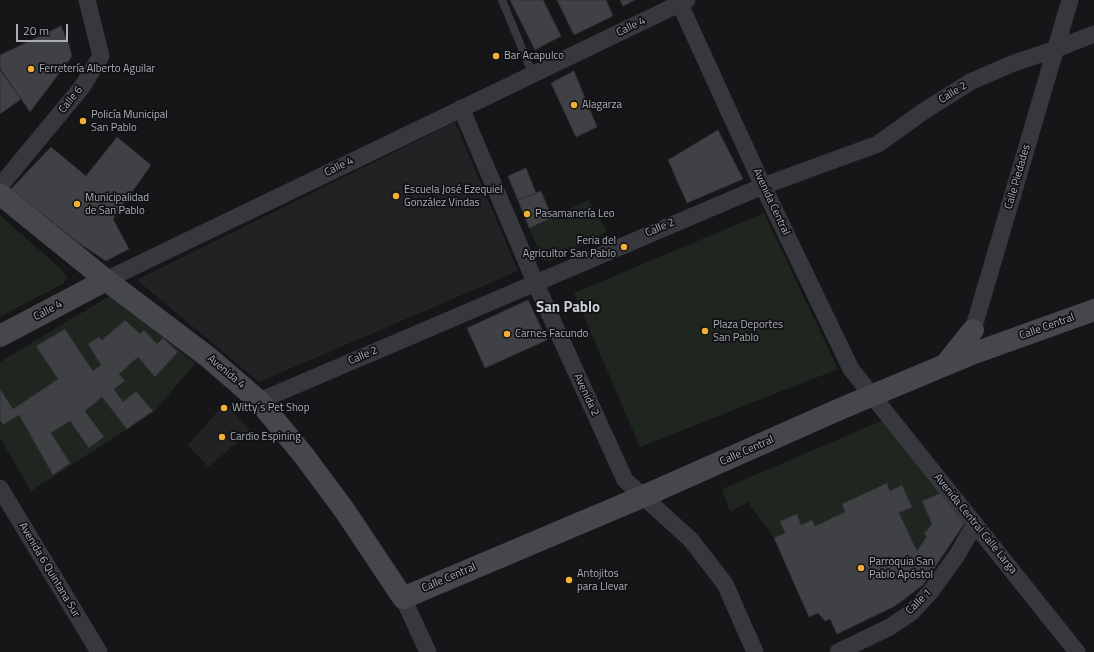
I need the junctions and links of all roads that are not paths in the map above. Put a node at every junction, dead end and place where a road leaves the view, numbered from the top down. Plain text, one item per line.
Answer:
1 (87, 0) edge
2 (502, 0) edge
3 (1070, 0) edge
4 (682, 1) edge
5 (1094, 34) edge
6 (1056, 49) junction
7 (533, 75) junction
8 (461, 108) junction
9 (0, 186) edge
10 (763, 186) junction
11 (0, 194) edge
12 (106, 280) junction
13 (535, 282) junction
14 (1094, 310) edge
15 (973, 330) junction
16 (0, 336) edge
17 (969, 355) junction
18 (943, 367) junction
19 (872, 396) junction
20 (260, 401) junction
21 (0, 488) edge
22 (644, 496) junction
23 (975, 524) junction
24 (403, 598) junction
25 (99, 652) edge
26 (428, 652) edge
27 (755, 652) edge
28 (838, 652) edge
29 (1077, 652) edge

1 - 9 street, Calle 6
2 - 7 lane
3 - 6 street, Calle Piedades
4 - 7 street, Calle 4
4 - 10 street, Avenida Central
5 - 6 street, Calle 2
6 - 10 street, Calle 2
6 - 15 street, Calle Piedades
7 - 8 street, Calle 4
8 - 12 street, Calle 4
8 - 13 street, Avenida 2
10 - 13 street, Calle 2
10 - 19 street, Avenida Central
11 - 12 main road, Avenida 4
12 - 16 main road, Calle 4
12 - 20 main road, Avenida 4
13 - 20 street, Calle 2
13 - 22 street, Avenida 2
14 - 17 main road, Calle Central
15 - 17 street, Calle Piedades
15 - 18 main road
17 - 18 main road, Calle Central
18 - 19 main road, Calle Central
19 - 22 main road, Calle Central
19 - 23 street, Avenida Central Calle Larga
20 - 24 main road, Avenida 4
21 - 25 street, Avenida 6 Quintana Sur
22 - 24 main road, Calle Central
22 - 27 street, Avenida 2
23 - 28 street, Calle 1
23 - 29 street, Avenida Central Calle Larga
24 - 26 street

